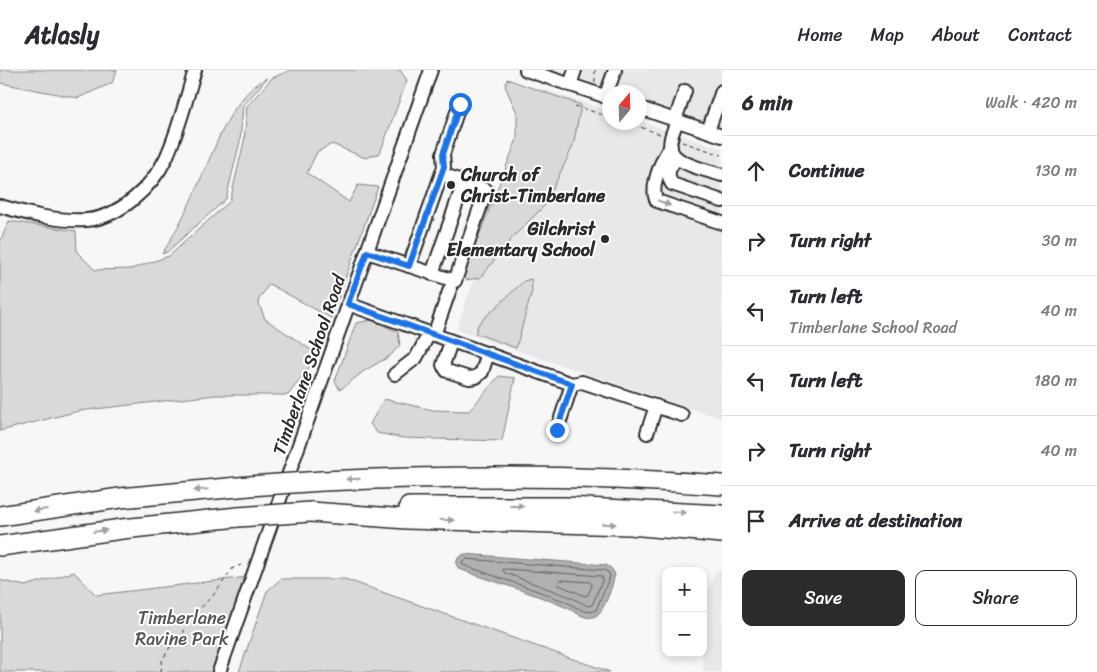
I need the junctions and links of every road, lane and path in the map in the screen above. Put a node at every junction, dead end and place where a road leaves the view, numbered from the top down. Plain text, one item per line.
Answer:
1 (195, 70) edge
2 (431, 70) edge
3 (526, 70) edge
4 (576, 70) edge
5 (615, 70) edge
6 (570, 85) junction
7 (611, 85) edge
8 (685, 91) dead end
9 (722, 91) edge
10 (602, 96) edge
11 (460, 104) dead end
12 (575, 106) dead end
13 (647, 111) edge
14 (602, 114) edge
15 (676, 121) junction
16 (640, 130) edge
17 (708, 131) junction
18 (722, 136) edge
19 (673, 148) junction
20 (722, 155) edge
21 (442, 174) junction
22 (722, 175) edge
23 (464, 182) junction
24 (722, 201) edge
25 (0, 206) edge
26 (722, 223) edge
27 (367, 252) junction
28 (409, 266) junction
29 (432, 274) junction
30 (450, 289) dead end
31 (348, 304) junction
32 (432, 335) junction
33 (451, 342) junction
34 (488, 353) junction
35 (395, 374) dead end
36 (572, 384) junction
37 (656, 406) junction
38 (682, 415) dead end
39 (557, 430) dead end
40 (647, 433) dead end
41 (722, 473) edge
42 (385, 478) junction
43 (722, 485) edge
44 (311, 512) junction
45 (722, 515) edge
46 (0, 516) edge
47 (722, 533) edge
48 (0, 546) edge
49 (241, 565) dead end
50 (161, 672) edge
51 (219, 672) edge

1 - 25 street
2 - 27 street, Timberlane School Road
3 - 6 street
4 - 6 street
5 - 7 street
6 - 10 street
8 - 15 street
9 - 17 street
11 - 21 street
12 - 14 path
13 - 15 street
15 - 17 street
15 - 19 street
16 - 19 path
17 - 18 street
19 - 20 path
19 - 22 street
19 - 24 street
19 -> 26 street
21 - 23 street
21 - 28 street
23 - 29 street
23 - 29 street
27 - 28 street
27 - 31 street, Timberlane School Road
28 - 29 street
30 - 32 street
31 - 32 street
31 - 51 street, Timberlane School Road
32 - 33 street
32 - 35 street
33 - 34 street
33 - 34 street
34 - 36 street
36 - 37 street
36 - 39 street
37 - 38 street
37 - 40 street
41 - 42 highway
42 - 43 highway
42 -> 46 highway, bridge
44 -> 45 highway
44 -> 47 highway
48 -> 44 highway, bridge
49 - 50 path

